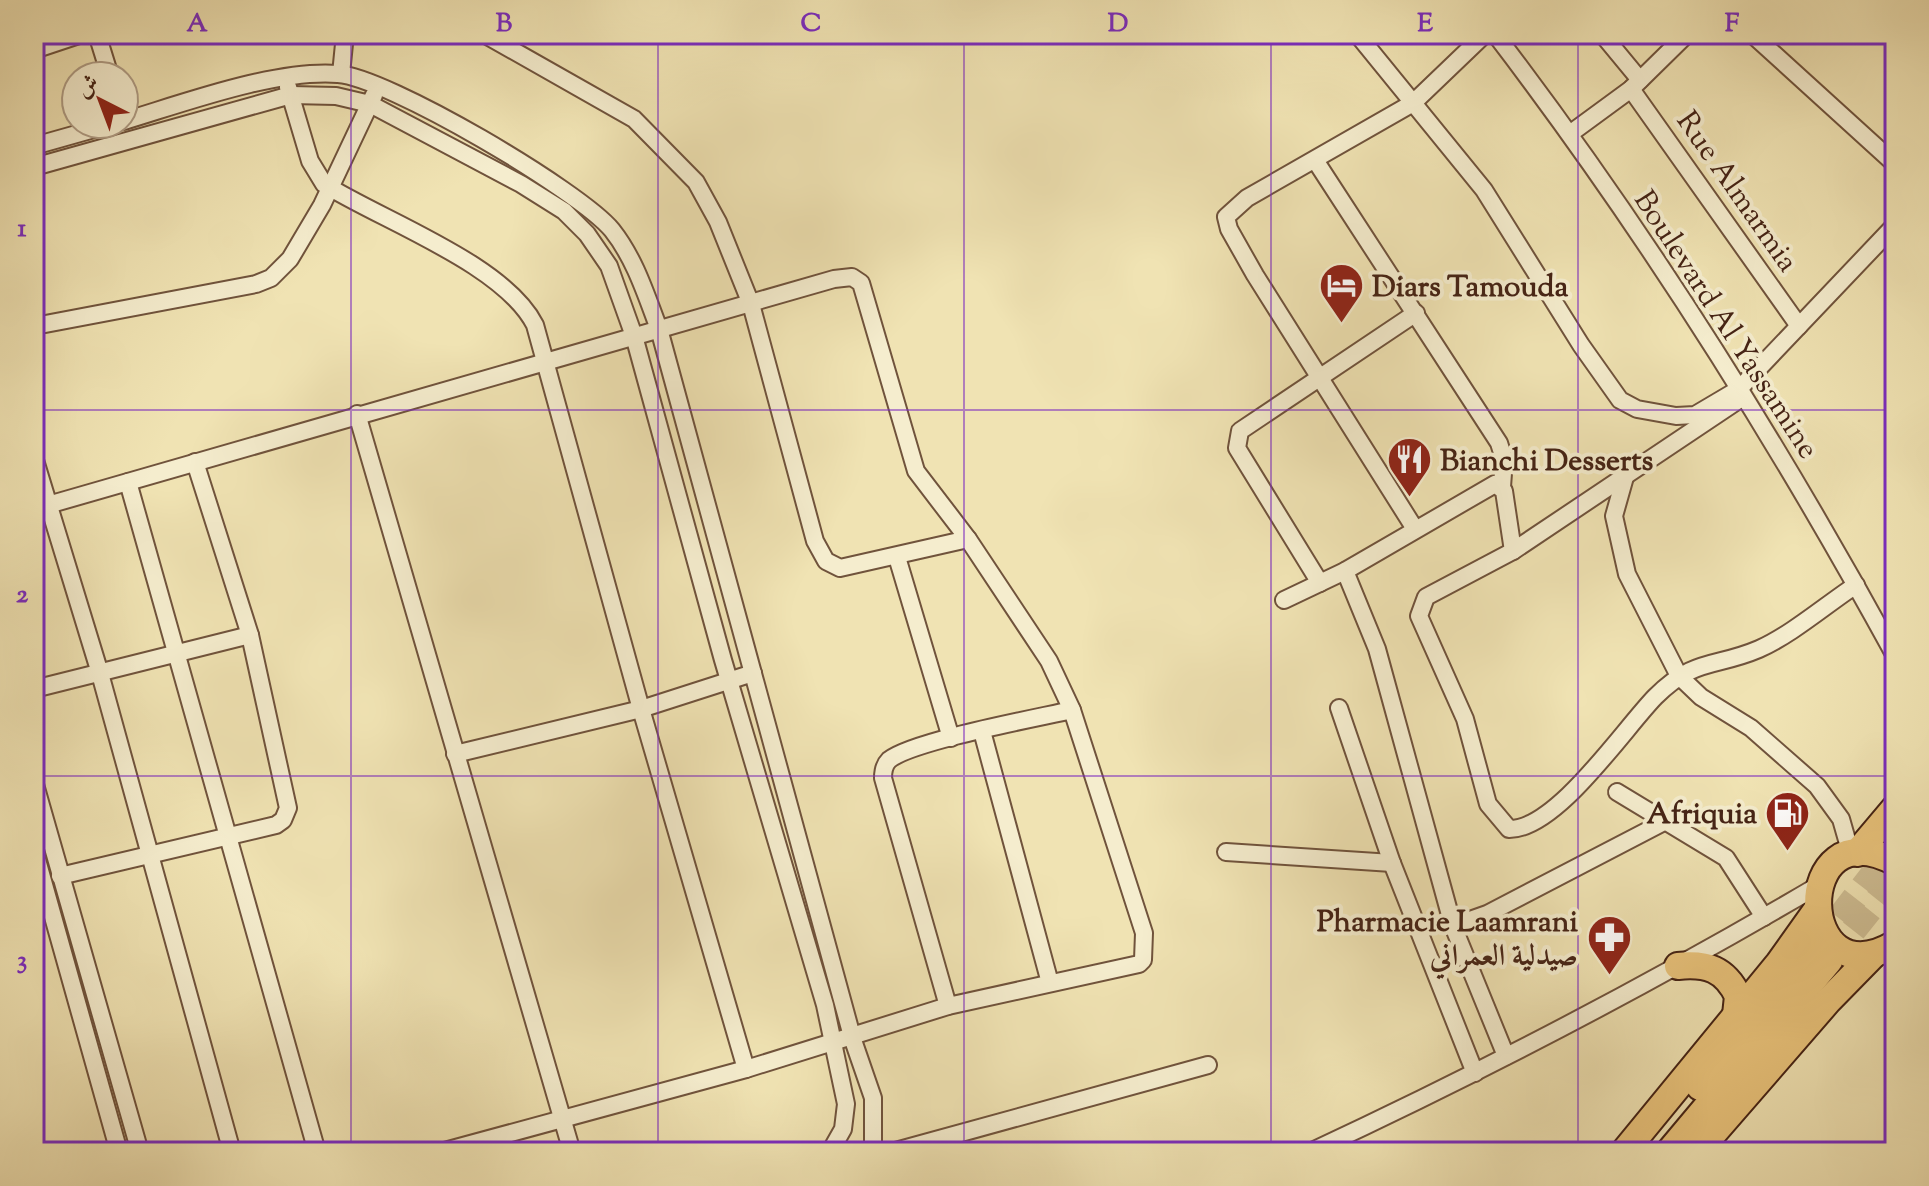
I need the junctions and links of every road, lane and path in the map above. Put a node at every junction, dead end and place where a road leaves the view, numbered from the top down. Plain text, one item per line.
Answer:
1 (82, 34) edge
2 (97, 34) edge
3 (345, 34) edge
4 (484, 34) edge
5 (1357, 34) edge
6 (1485, 34) edge
7 (1495, 34) edge
8 (1602, 34) edge
9 (1687, 34) edge
10 (1752, 34) edge
11 (34, 50) edge
12 (105, 60) edge
13 (341, 74) junction
14 (285, 78) junction
15 (1636, 84) junction
16 (378, 85) junction
17 (291, 95) junction
18 (1413, 103) junction
19 (370, 104) junction
20 (140, 116) edge
21 (1571, 133) junction
22 (140, 137) edge
23 (60, 139) edge
24 (130, 140) edge
25 (34, 146) edge
26 (1315, 160) junction
27 (1895, 164) edge
28 (34, 167) edge
29 (331, 188) junction
30 (1895, 225) edge
31 (751, 304) junction
32 (1416, 313) junction
33 (36, 325) edge
34 (1799, 326) junction
35 (659, 329) junction
36 (634, 336) junction
37 (546, 362) junction
38 (1318, 375) junction
39 (1741, 393) junction
40 (357, 414) junction
41 (34, 457) edge
42 (195, 462) junction
43 (1625, 477) junction
44 (128, 482) junction
45 (1502, 487) junction
46 (42, 507) edge
47 (1415, 529) junction
48 (968, 539) junction
49 (1513, 551) junction
50 (897, 557) junction
51 (1345, 571) junction
52 (1320, 583) junction
53 (1856, 585) junction
54 (1284, 600) dead end
55 (250, 635) junction
56 (176, 652) junction
57 (1895, 656) edge
58 (99, 670) junction
59 (753, 673) junction
60 (1679, 676) junction
61 (729, 679) junction
62 (34, 689) edge
63 (1339, 708) dead end
64 (641, 709) junction
65 (1072, 710) junction
66 (982, 731) junction
67 (951, 738) junction
68 (455, 754) junction
69 (34, 781) edge
70 (1617, 792) dead end
71 (1895, 799) edge
72 (1887, 816) edge
73 (1664, 822) junction
74 (227, 834) junction
75 (34, 849) edge
76 (1226, 852) dead end
77 (1854, 854) junction
78 (150, 856) junction
79 (1895, 862) edge
80 (1392, 863) junction
81 (60, 876) junction
82 (1817, 900) junction
83 (1764, 917) junction
84 (1453, 926) junction
85 (1887, 952) edge
86 (1678, 966) junction
87 (1050, 983) junction
88 (948, 1006) junction
89 (1736, 1015) junction
90 (851, 1034) junction
91 (833, 1041) junction
92 (1506, 1056) junction
93 (1208, 1065) dead end
94 (746, 1069) junction
95 (1475, 1073) junction
96 (560, 1117) junction
97 (119, 1152) edge
98 (140, 1152) edge
99 (232, 1152) edge
100 (317, 1152) edge
101 (441, 1152) edge
102 (572, 1152) edge
103 (830, 1152) edge
104 (873, 1152) edge
105 (892, 1152) edge
106 (1310, 1152) edge
107 (1624, 1152) edge
108 (1641, 1152) edge
109 (1669, 1152) edge
110 (1697, 1152) edge

1 - 11 street
2 - 12 street
3 - 13 street
4 - 31 street
5 - 18 street
6 - 18 street
7 - 21 street, Boulevard Al Yassamine
8 - 15 street, Rue Almarmia
9 - 15 street
10 - 27 street
13 - 14 street
13 - 16 street
14 - 17 street
14 - 20 street
15 - 21 street
15 - 34 street, Rue Almarmia
16 - 19 street
16 - 35 street
17 - 19 street
17 - 22 street
17 - 29 street
18 - 26 street
18 - 39 street
19 - 29 street
19 - 36 street
21 - 39 street, Boulevard Al Yassamine
23 - 25 street
24 - 28 street
26 - 32 street
26 - 38 street
29 - 33 street
29 - 37 street
30 - 34 street
31 - 35 street
31 - 48 street
31 - 50 street
32 - 38 street
32 - 45 street
34 - 39 street
35 - 36 street
35 - 59 street
36 - 37 street
36 - 61 street
37 - 40 street
37 - 64 street
38 - 47 street
38 - 52 street
39 - 43 street
39 - 53 street, Boulevard Al Yassamine
40 - 42 street
40 - 68 street
41 - 46 street
42 - 44 street
42 - 55 street
43 - 49 street
43 - 60 street
44 - 46 street
44 - 56 street
45 - 47 street
45 - 49 street
46 - 58 street
47 - 51 street
48 - 50 street
48 - 65 street
49 - 60 street
50 - 67 street
51 - 52 street
51 - 84 street
52 - 54 street
53 - 57 street, Boulevard Al Yassamine
53 - 60 street
55 - 56 street
55 - 74 street
56 - 58 street
56 - 74 street
58 - 62 street
58 - 78 street
59 - 61 street
59 - 90 street
60 - 77 street
61 - 64 street
61 - 91 street
63 - 80 street
64 - 68 street
64 - 94 street
65 - 66 street
65 - 87 street
66 - 67 street
66 - 87 street
67 - 88 street
68 - 96 street
69 - 81 street
70 - 73 street
71 - 72 street
72 - 77 highway
73 - 83 street
73 - 84 street
74 - 78 street
74 - 100 street
75 - 97 street
76 - 80 street
77 - 79 highway
77 - 82 highway
78 - 81 street
78 - 99 street
80 - 95 street
81 - 98 street
82 - 83 street
82 - 85 highway
82 - 89 highway
83 - 86 street
84 - 92 street
85 - 110 highway
86 - 89 highway
86 - 92 street
87 - 88 street
88 - 90 street
89 - 107 highway
90 - 91 street
90 - 104 street
91 - 94 street
91 - 103 street
92 - 95 street
93 - 105 street
94 - 96 street
95 - 106 street
96 - 101 street
96 - 102 street
108 - 109 highway

